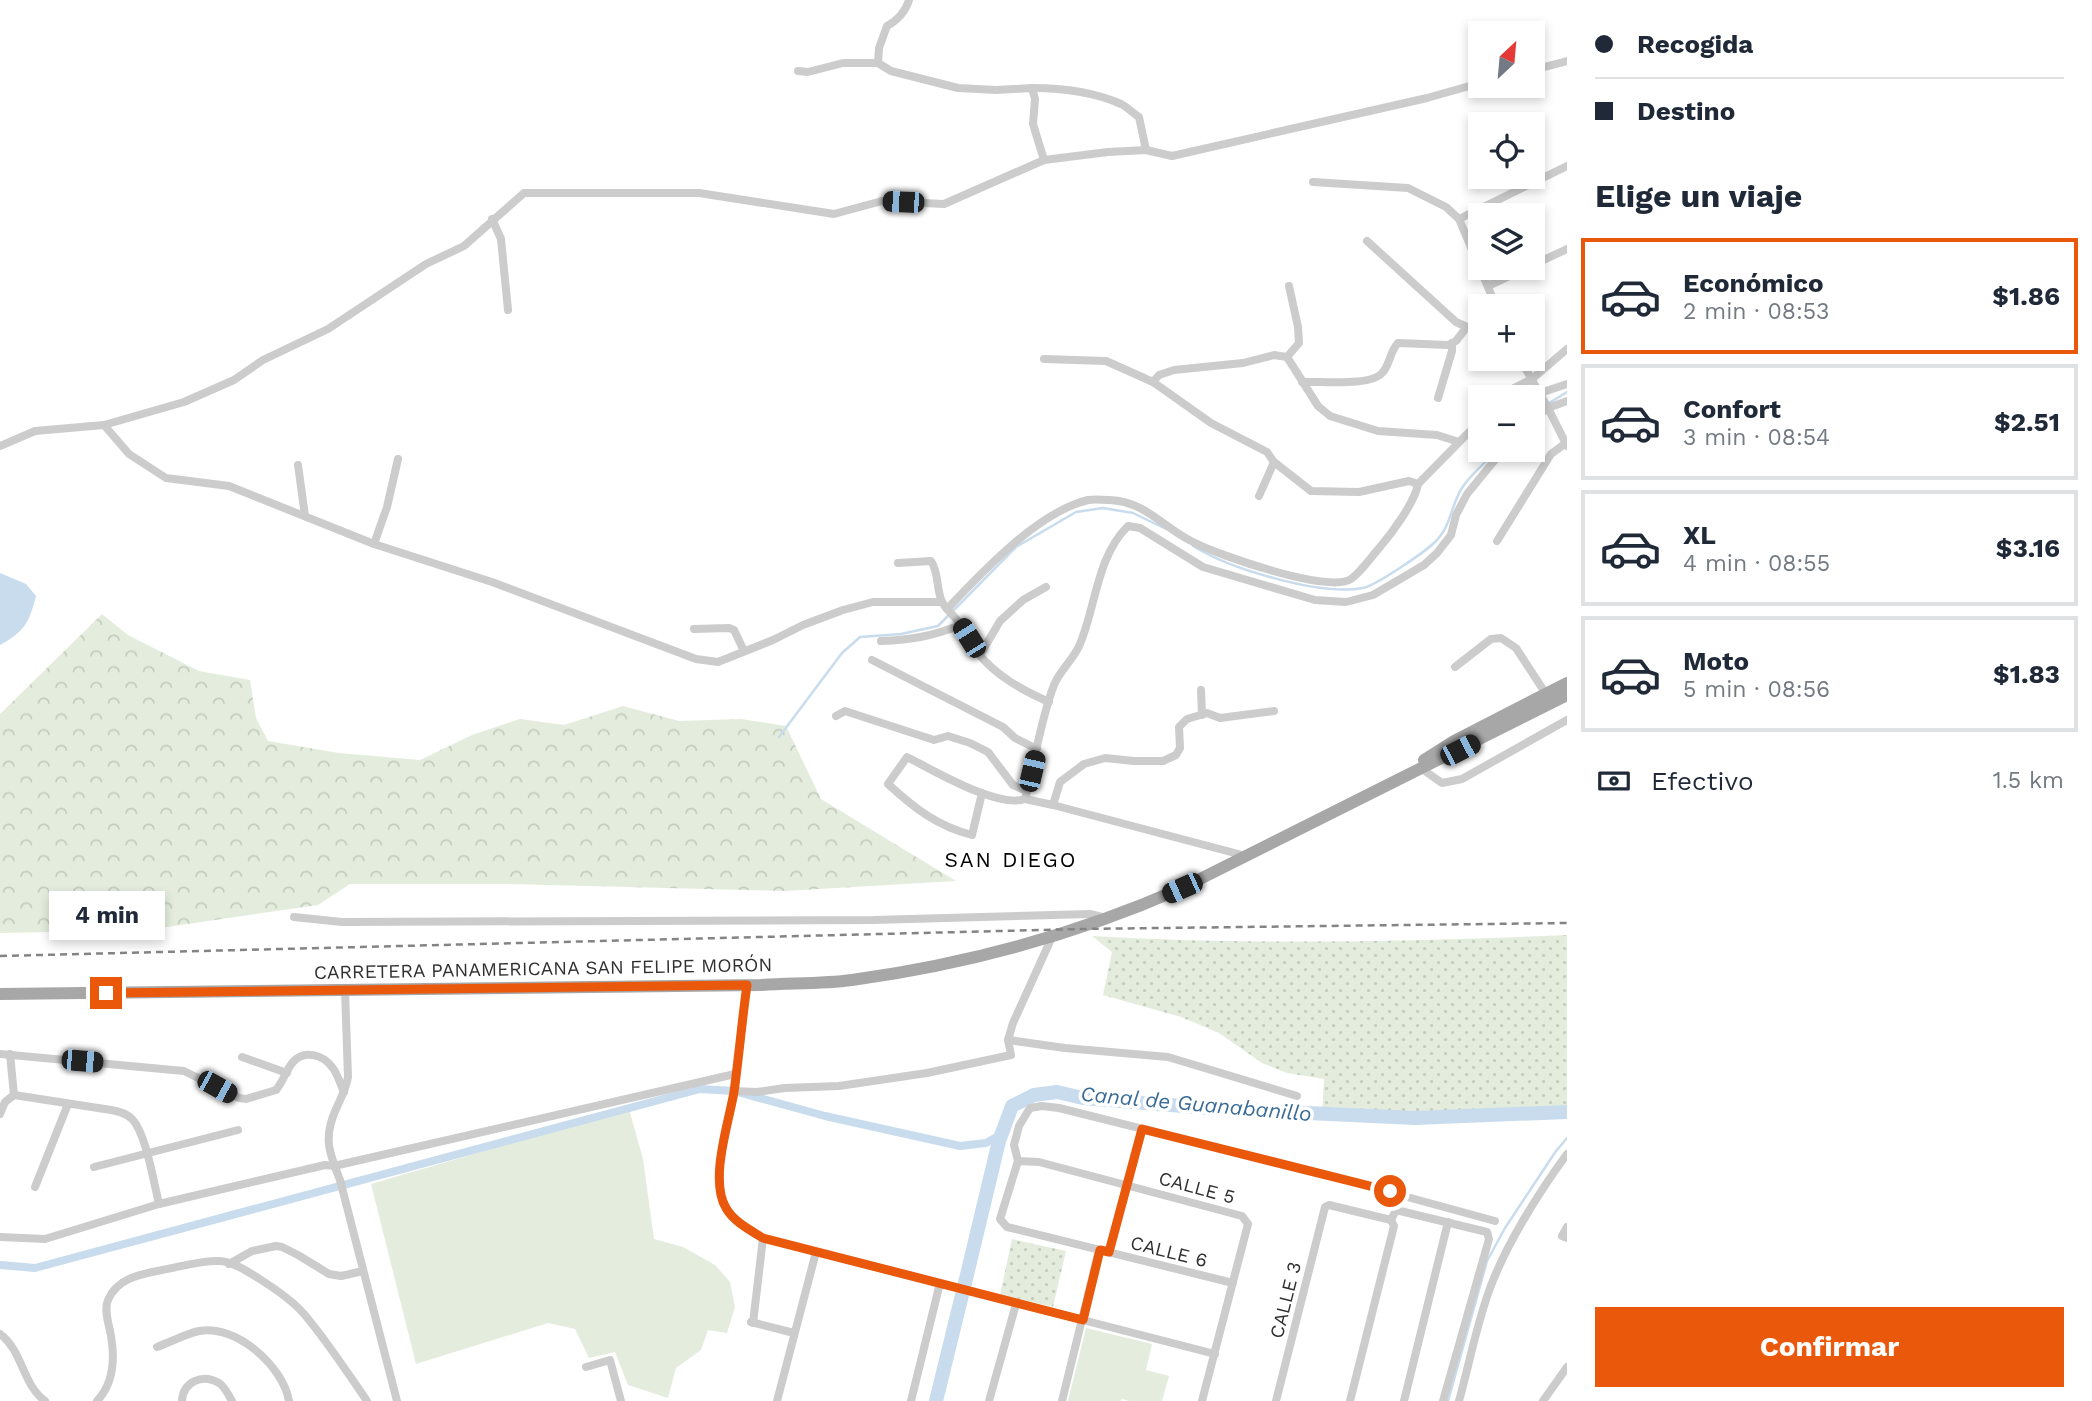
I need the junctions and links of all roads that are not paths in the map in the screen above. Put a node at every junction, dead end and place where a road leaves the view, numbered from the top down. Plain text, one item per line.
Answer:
1 (909, 0) edge
2 (1567, 61) edge
3 (878, 63) junction
4 (1545, 67) edge
5 (798, 71) dead end
6 (1468, 86) edge
7 (1032, 88) junction
8 (1146, 150) junction
9 (1044, 160) junction
10 (1567, 166) edge
11 (1313, 182) dead end
12 (492, 219) junction
13 (1459, 219) junction
14 (1367, 241) dead end
15 (1567, 249) edge
16 (1545, 259) edge
17 (1501, 280) edge
18 (1289, 286) dead end
19 (1488, 286) junction
20 (1491, 294) edge
21 (508, 310) dead end
22 (1466, 328) joint
23 (1452, 343) junction
24 (1567, 349) edge
25 (1287, 357) junction
26 (1044, 359) dead end
27 (1527, 371) edge
28 (1532, 379) junction
29 (1153, 382) junction
30 (1302, 382) junction
31 (1567, 384) edge
32 (1520, 385) edge
33 (1535, 385) edge
34 (1545, 391) edge
35 (1438, 398) dead end
36 (1567, 401) edge
37 (1545, 402) edge
38 (1547, 406) junction
39 (104, 425) junction
40 (1468, 433) edge
41 (1565, 440) edge
42 (1459, 442) junction
43 (0, 446) edge
44 (398, 459) dead end
45 (1493, 462) edge
46 (1274, 463) junction
47 (298, 465) dead end
48 (1418, 484) junction
49 (1259, 496) dead end
50 (304, 516) junction
51 (1497, 541) dead end
52 (374, 544) junction
53 (898, 563) dead end
54 (1046, 587) dead end
55 (946, 607) junction
56 (959, 622) junction
57 (694, 629) dead end
58 (881, 641) dead end
59 (744, 651) junction
60 (980, 655) junction
61 (872, 660) dead end
62 (1455, 667) dead end
63 (1201, 690) dead end
64 (1546, 694) junction
65 (1566, 694) edge
66 (1049, 702) junction
67 (1274, 711) dead end
68 (1202, 715) junction
69 (836, 716) dead end
70 (1567, 720) edge
71 (1037, 749) junction
72 (1422, 769) junction
73 (982, 793) junction
74 (1026, 795) junction
75 (1364, 797) junction
76 (1053, 805) junction
77 (1245, 856) junction
78 (294, 917) dead end
79 (1109, 919) junction
80 (1052, 937) junction
81 (747, 985) junction
82 (345, 990) junction
83 (0, 994) edge
84 (1008, 1040) junction
85 (0, 1054) edge
86 (10, 1054) junction
87 (242, 1057) dead end
88 (287, 1073) junction
89 (736, 1074) junction
90 (734, 1091) junction
91 (344, 1092) junction
92 (14, 1096) junction
93 (1297, 1096) dead end
94 (68, 1104) junction
95 (0, 1115) edge
96 (1142, 1129) junction
97 (237, 1130) dead end
98 (148, 1154) junction
99 (1567, 1154) edge
100 (1018, 1161) junction
101 (334, 1166) junction
102 (94, 1167) dead end
103 (1127, 1185) junction
104 (36, 1187) dead end
105 (159, 1205) junction
106 (1391, 1220) junction
107 (1495, 1221) dead end
108 (1448, 1222) junction
109 (1567, 1227) edge
110 (0, 1237) edge
111 (763, 1238) junction
112 (1567, 1238) edge
113 (1104, 1251) junction
114 (816, 1252) junction
115 (229, 1264) junction
116 (363, 1270) junction
117 (940, 1283) junction
118 (1233, 1283) junction
119 (1016, 1304) junction
120 (1083, 1320) junction
121 (794, 1333) junction
122 (0, 1334) edge
123 (158, 1347) dead end
124 (1215, 1354) junction
125 (586, 1367) dead end
126 (1567, 1367) edge
127 (45, 1401) edge
128 (97, 1401) edge
129 (182, 1401) edge
130 (232, 1401) edge
131 (289, 1401) edge
132 (367, 1401) edge
133 (397, 1401) edge
134 (621, 1401) edge
135 (777, 1401) edge
136 (911, 1401) edge
137 (989, 1401) edge
138 (1062, 1401) edge
139 (1202, 1401) edge
140 (1276, 1401) edge
141 (1350, 1401) edge
142 (1404, 1401) edge
143 (1443, 1401) edge
144 (1459, 1401) edge
145 (1543, 1401) edge

1 - 3 street
2 - 4 street
3 - 5 street
3 - 7 street
6 - 8 street
7 - 8 street
7 - 9 street
8 - 9 street
9 - 12 street
10 - 13 street
11 - 13 street
12 - 21 street
12 - 39 street
13 - 19 street
14 - 22 street
15 - 16 street
17 - 19 street
18 - 25 street
19 - 20 street
22 - 23 street
23 - 30 street
23 - 35 street
24 - 28 street
25 - 29 street
25 - 30 street
26 - 29 street
27 - 28 street
28 - 32 street
28 - 33 street
29 - 46 street
30 - 42 street
31 - 34 street
36 - 38 street
37 - 38 street
38 - 41 street
39 - 43 street
39 - 50 street
40 - 42 street
41 - 51 street
42 - 48 street
44 - 52 street
45 - 66 street
46 - 48 street
46 - 49 street
47 - 50 street
48 - 55 street
50 - 52 street
52 - 59 street
53 - 55 street
54 - 60 street
55 - 56 street
55 - 59 street
56 - 58 street
56 - 60 street
57 - 59 street
60 - 66 street
61 - 71 street
62 - 64 street
63 - 68 street
64 - 65 main road
64 - 75 main road
65 - 72 main road
66 - 71 street
67 - 68 street
68 - 76 street
69 - 74 street
70 - 72 street
71 - 74 street
72 - 75 main road
73 - 73 street
73 - 74 street
74 - 76 street
75 - 77 main road, CARRETERA PANAMERICANA SAN FELIPE MORÓN
76 - 77 street
77 - 79 main road, CARRETERA PANAMERICANA SAN FELIPE MORÓN
78 - 79 street
79 - 80 main road, CARRETERA PANAMERICANA SAN FELIPE MORÓN
80 - 81 main road, CARRETERA PANAMERICANA SAN FELIPE MORÓN
80 - 84 street
81 - 82 main road, CARRETERA PANAMERICANA SAN FELIPE MORÓN
81 - 89 street
82 - 83 main road, CARRETERA PANAMERICANA SAN FELIPE MORÓN
82 - 91 street
84 - 90 street
84 - 93 street
85 - 86 street
86 - 88 street
86 - 92 street
87 - 88 street
88 - 91 street
89 - 90 street
89 - 101 street
90 - 111 street
91 - 101 street
92 - 94 street
92 - 95 street
94 - 98 street
94 - 104 street
96 - 100 street
96 - 103 street
96 - 107 street
97 - 98 street
98 - 102 street
98 - 105 street
99 - 144 street
100 - 103 street, CALLE 5
100 - 113 street, CALLE 6
101 - 105 street
101 - 116 street
103 - 113 street
103 - 118 street, CALLE 5
105 - 110 street
106 - 108 street
106 - 140 street, CALLE 3
106 - 141 street
108 - 142 street
108 - 143 street
109 - 112 street
111 - 114 street
111 - 121 street
113 - 118 street, CALLE 6
113 - 120 street
114 - 117 street
114 - 121 street
115 - 116 street
115 - 128 street
115 - 132 street
116 - 133 street
117 - 119 street
117 - 136 street
118 - 124 street, CALLE 5
119 - 120 street
119 - 137 street
120 - 124 street
120 - 138 street
121 - 135 street
122 - 127 street
123 - 131 street
124 - 139 street, CALLE 5
125 - 134 street
126 - 145 street
129 - 130 street

